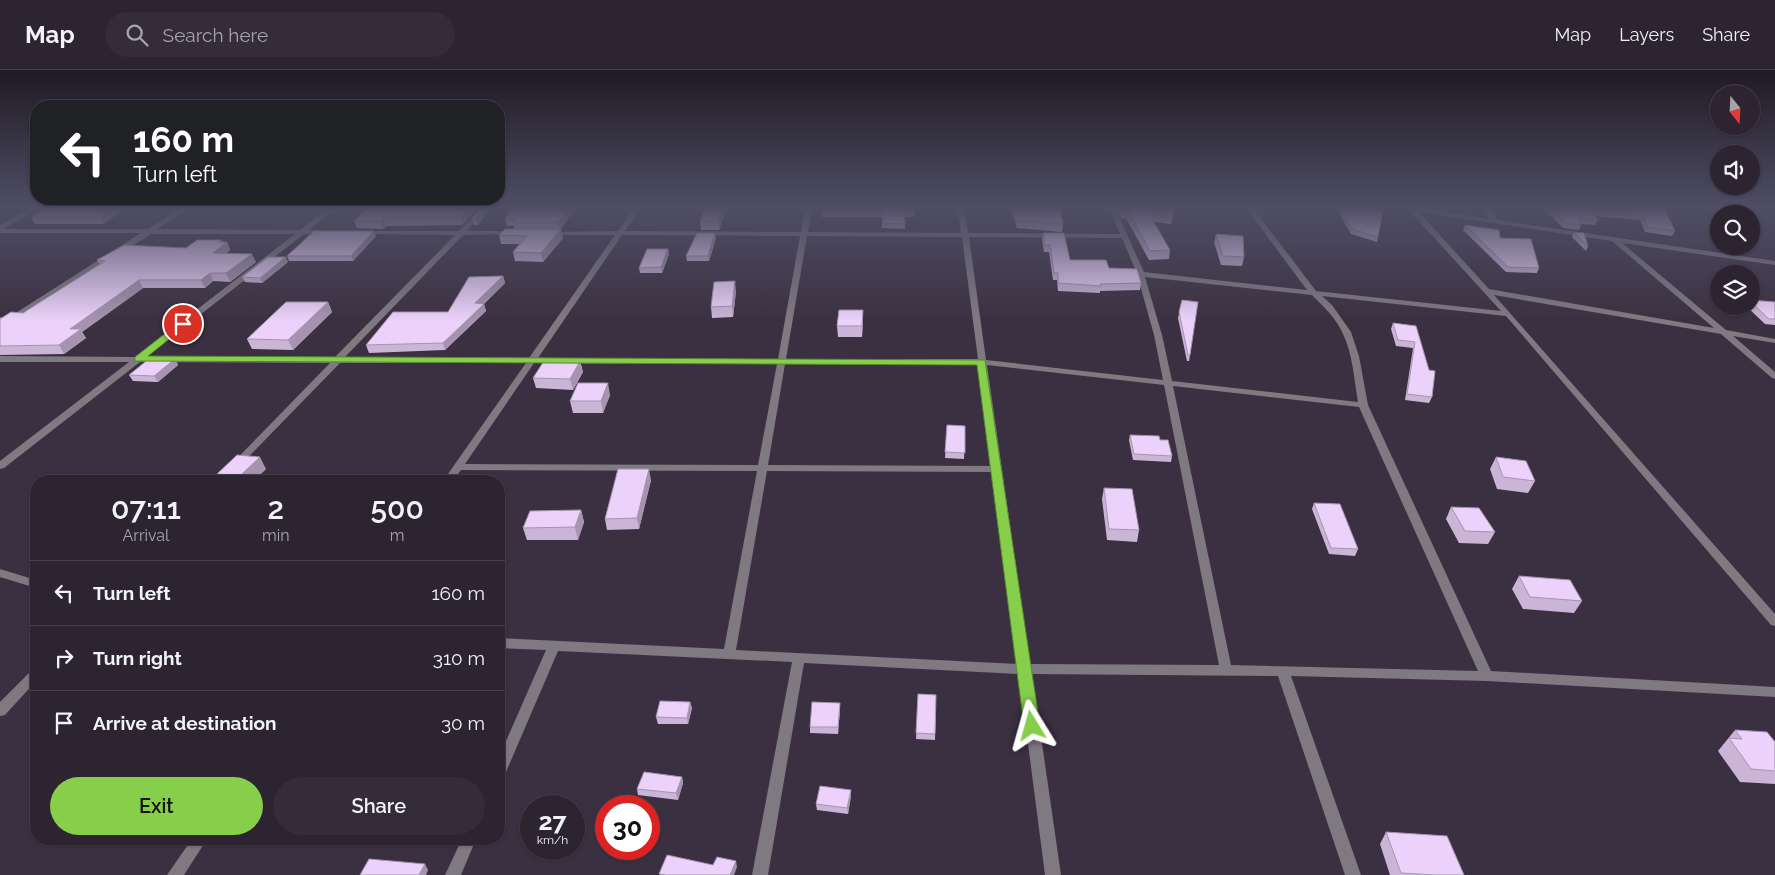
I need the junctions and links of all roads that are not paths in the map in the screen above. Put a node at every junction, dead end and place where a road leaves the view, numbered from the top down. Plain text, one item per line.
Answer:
1 (127, 246) edge
2 (285, 246) edge
3 (449, 246) edge
4 (612, 246) edge
5 (802, 246) edge
6 (966, 246) edge
7 (1128, 246) edge
8 (1278, 246) edge
9 (1444, 246) edge
10 (1622, 246) edge
11 (1658, 246) edge
12 (1775, 263) edge
13 (1141, 274) junction
14 (1312, 291) junction
15 (1487, 291) junction
16 (1508, 314) junction
17 (0, 327) edge
18 (1723, 332) junction
19 (1775, 341) edge
20 (0, 359) edge
21 (139, 359) junction
22 (336, 360) junction
23 (532, 360) junction
24 (781, 361) junction
25 (981, 362) junction
26 (1775, 376) edge
27 (1168, 385) junction
28 (1363, 405) junction
29 (0, 466) edge
30 (458, 467) junction
31 (762, 468) junction
32 (996, 469) junction
33 (226, 475) edge
34 (452, 475) edge
35 (0, 573) edge
36 (30, 582) edge
37 (1775, 622) edge
38 (505, 643) edge
39 (554, 646) junction
40 (729, 655) junction
41 (799, 658) junction
42 (1024, 670) junction
43 (1226, 670) junction
44 (1283, 672) junction
45 (1487, 676) junction
46 (30, 679) edge
47 (1775, 692) edge
48 (0, 711) edge
49 (505, 758) edge
50 (196, 845) edge
51 (466, 845) edge
52 (175, 875) edge
53 (453, 875) edge
54 (760, 875) edge
55 (1053, 875) edge
56 (1353, 875) edge

1 - 17 street
2 - 21 street
3 - 22 street
4 - 23 street
5 - 24 street
6 - 25 street
7 - 13 street
8 - 14 street
9 - 15 street
10 - 18 street
11 - 12 street
13 - 14 street
13 - 27 street
14 - 16 street
14 - 28 street
15 - 16 street
15 - 18 street
16 - 37 street
18 - 19 street
18 - 26 street
20 - 21 street
21 - 22 street
21 - 29 street
22 - 23 street
22 - 33 street
23 - 24 street
23 - 30 street
24 - 25 street
24 - 31 street
25 - 27 street
25 - 32 street
27 - 28 street
27 - 43 street
28 - 45 street
30 - 31 street
30 - 34 street
31 - 32 street
31 - 40 street
32 - 42 street
35 - 36 street
38 - 39 street
39 - 40 street
39 - 49 street
40 - 41 street
41 - 42 street
41 - 54 street
42 - 43 street
42 - 55 street
43 - 44 street
44 - 45 street
44 - 56 street
45 - 47 street
46 - 48 street
50 - 52 street
51 - 53 street

